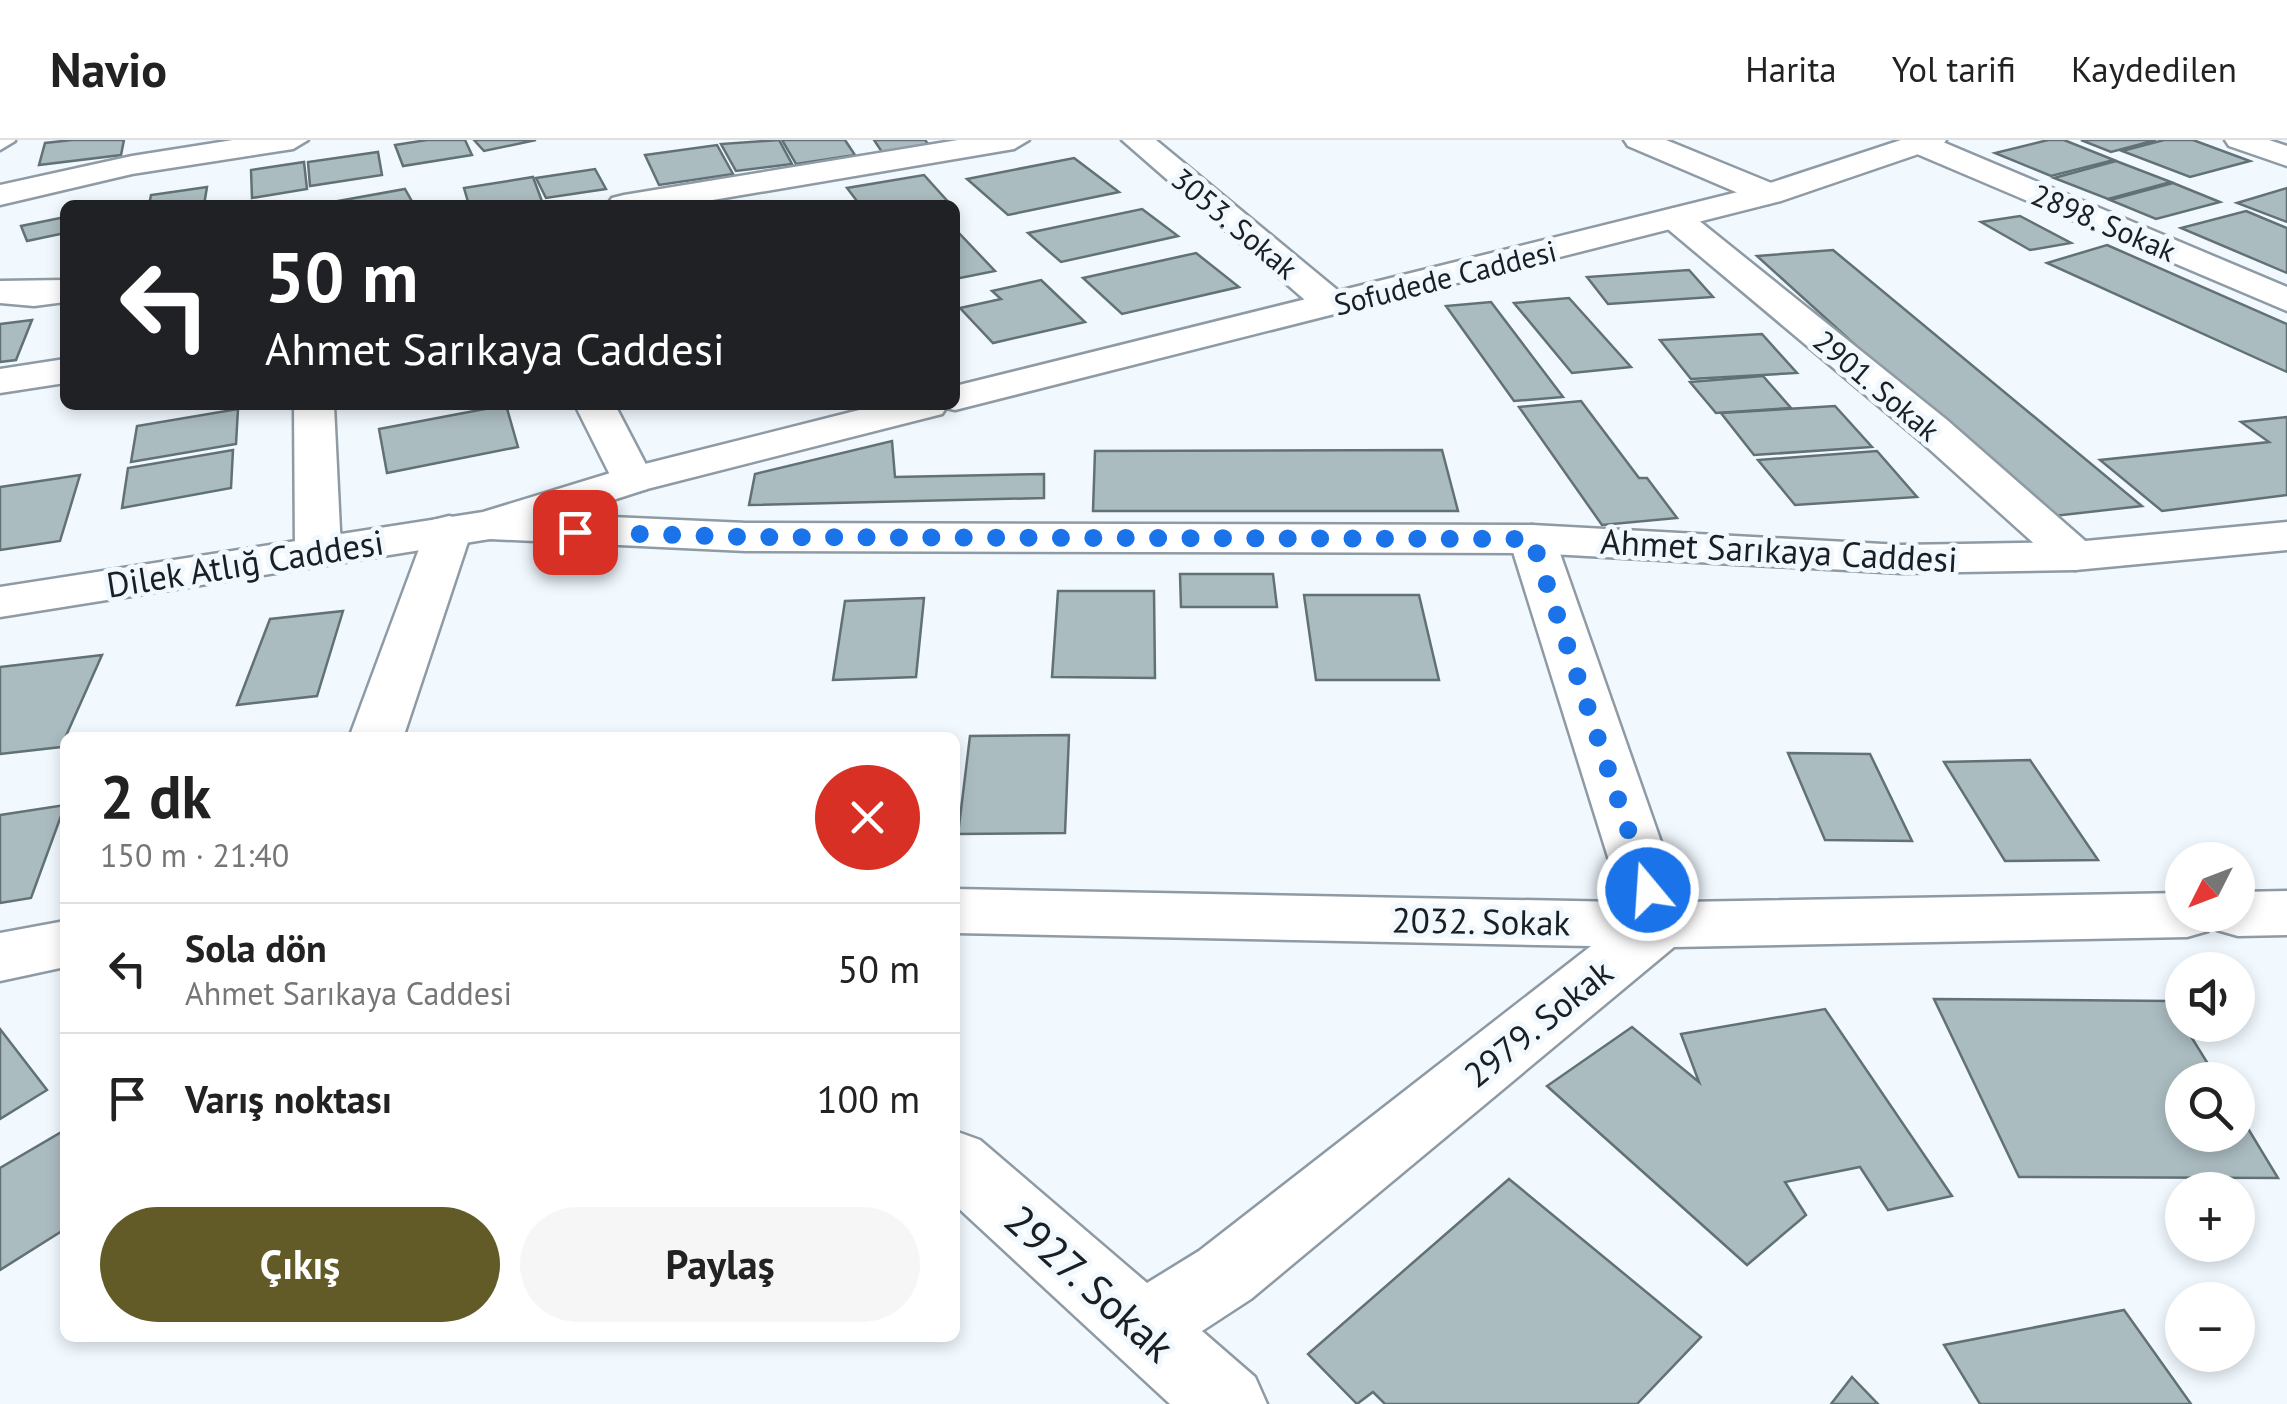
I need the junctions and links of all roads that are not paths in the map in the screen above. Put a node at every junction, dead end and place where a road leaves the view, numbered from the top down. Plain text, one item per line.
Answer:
1 (293, 140) edge
2 (1014, 140) edge
3 (1137, 140) edge
4 (1640, 140) edge
5 (2240, 140) edge
6 (1926, 142) edge
7 (135, 153) edge
8 (2287, 157) edge
9 (1770, 194) junction
10 (0, 195) edge
11 (702, 199) edge
12 (1674, 218) junction
13 (0, 292) edge
14 (60, 292) edge
15 (2287, 300) edge
16 (1334, 306) junction
17 (60, 372) edge
18 (0, 381) edge
19 (960, 397) edge
20 (314, 410) edge
21 (597, 410) edge
22 (886, 410) edge
23 (860, 413) edge
24 (632, 480) junction
25 (470, 527) junction
26 (2287, 536) edge
27 (1532, 539) junction
28 (318, 551) junction
29 (2075, 556) junction
30 (0, 602) edge
31 (379, 732) edge
32 (960, 910) edge
33 (2287, 913) edge
34 (2255, 914) edge
35 (2165, 915) edge
36 (1660, 925) junction
37 (60, 945) edge
38 (0, 957) edge
39 (960, 1166) edge
40 (1140, 1330) junction
41 (1227, 1404) edge

1 - 7 street
2 - 11 street
3 - 16 street, 3053. Sokak
4 - 9 street
5 - 8 street
6 - 9 street, Sofudede Caddesi
6 - 15 street, 2898. Sokak
7 - 10 street
9 - 12 street, Sofudede Caddesi
12 - 16 street, Sofudede Caddesi
12 - 29 street, 2901. Sokak
13 - 14 street
16 - 19 street, Sofudede Caddesi
17 - 18 street
20 - 28 street
21 - 24 street
22 - 23 street
23 - 24 street
24 - 25 street
25 - 27 street, Ahmet Sarıkaya Caddesi
25 - 28 street, Dilek Atlığ Caddesi
25 - 31 street
26 - 29 street, Ahmet Sarıkaya Caddesi
27 - 29 street, Ahmet Sarıkaya Caddesi
27 - 36 street
28 - 30 street, Dilek Atlığ Caddesi
32 - 36 street, 2032. Sokak
33 - 34 street
35 - 36 street, 2032. Sokak
36 - 40 street, 2979. Sokak
37 - 38 street
39 - 40 street, 2927. Sokak
40 - 41 street, 2927. Sokak

